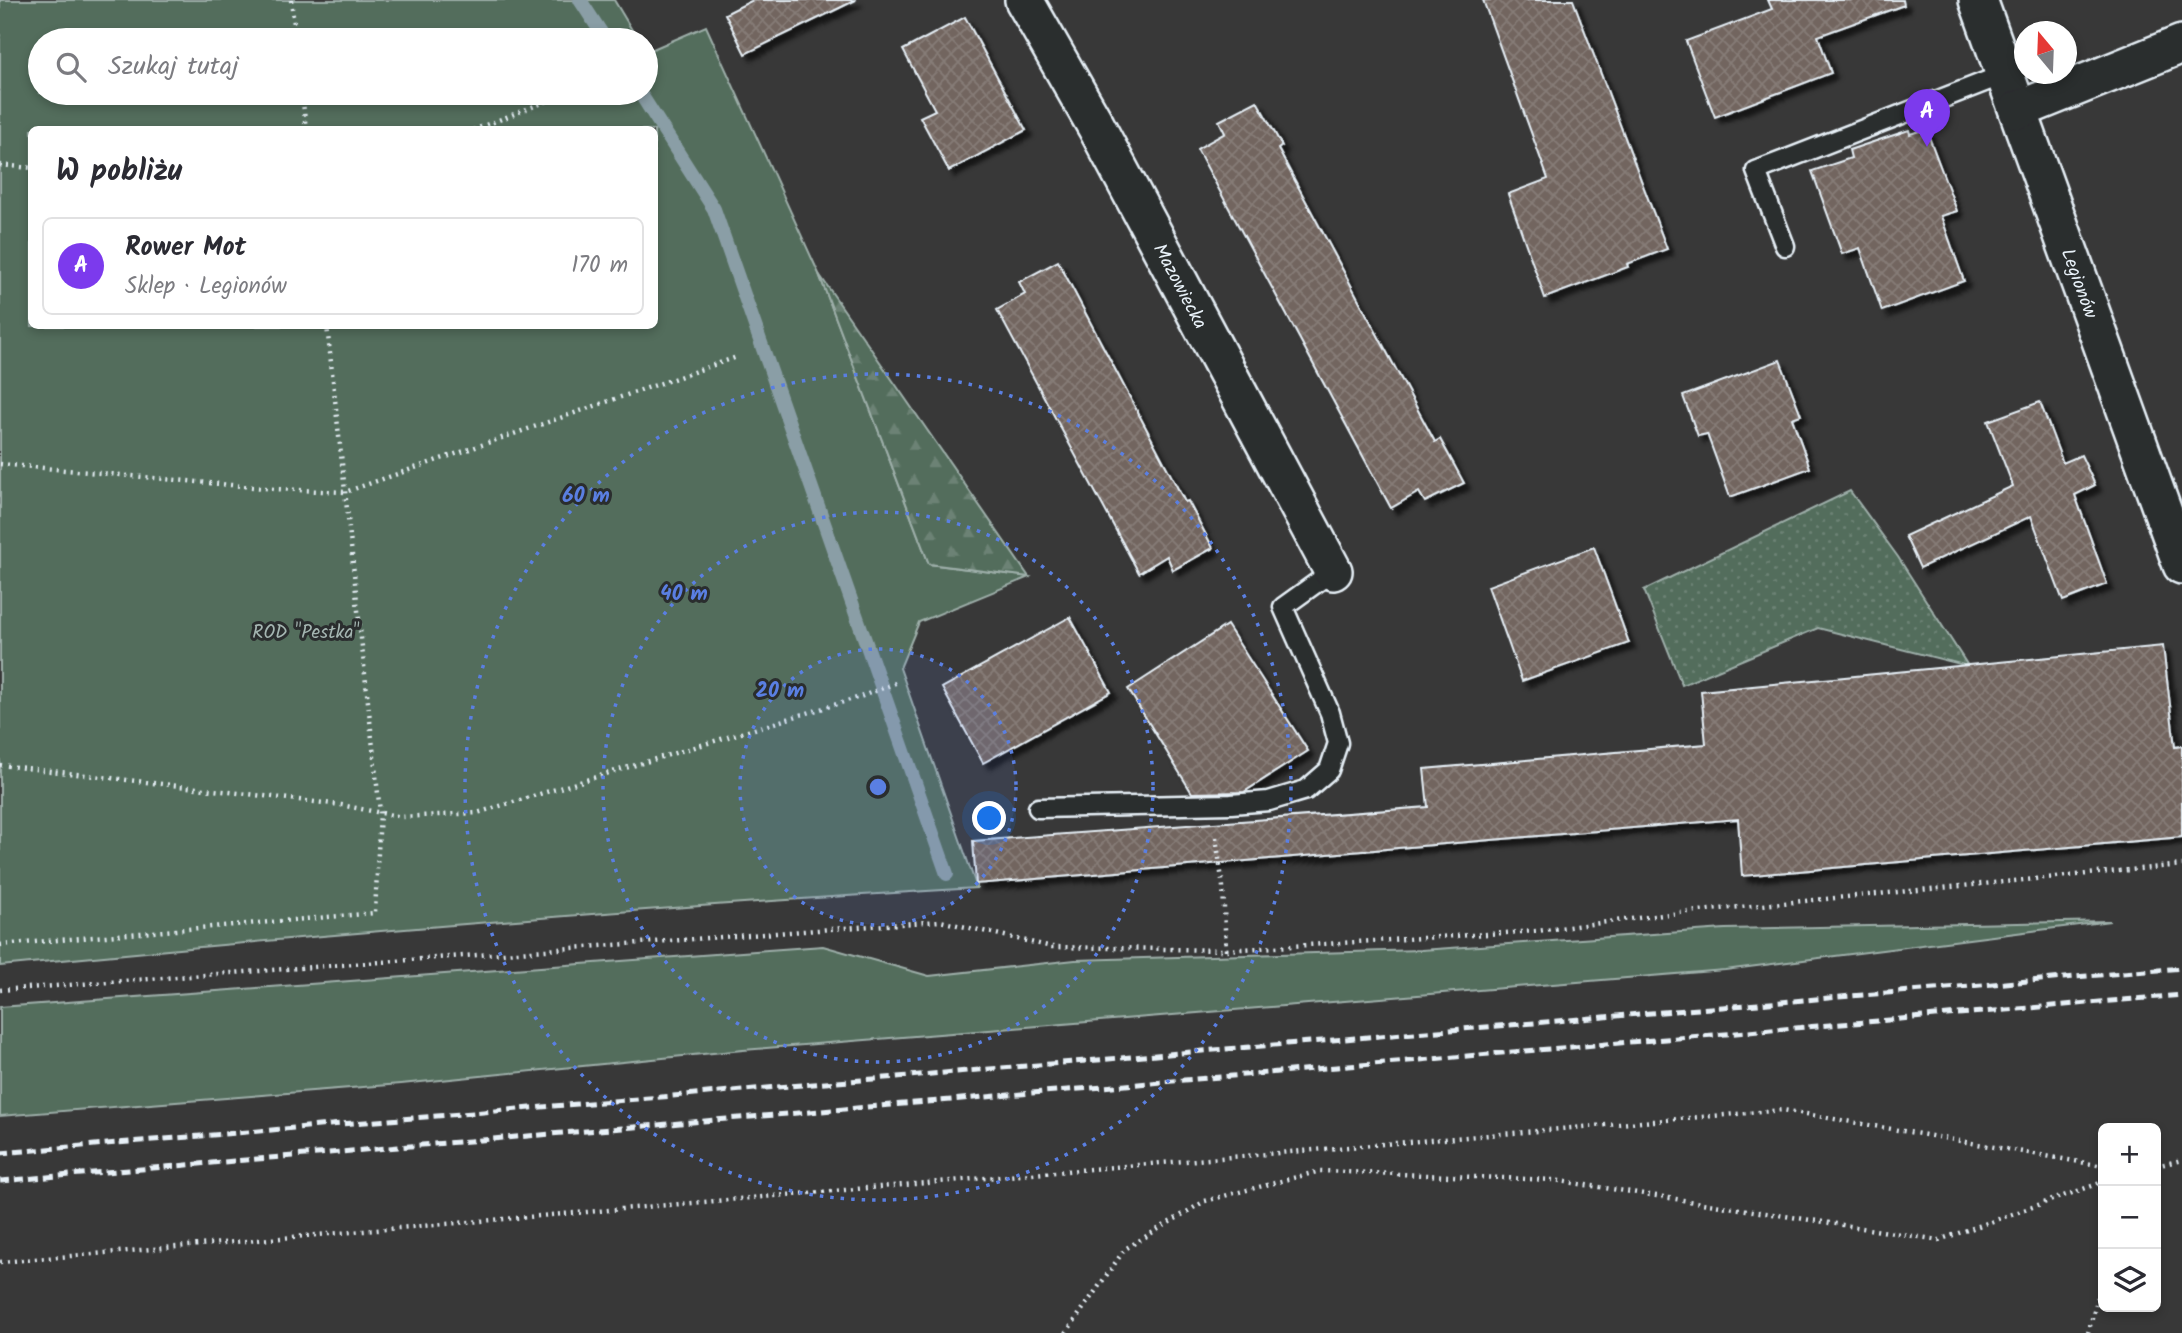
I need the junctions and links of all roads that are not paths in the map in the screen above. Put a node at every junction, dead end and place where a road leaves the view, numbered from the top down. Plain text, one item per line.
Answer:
1 (1024, 0) edge
2 (1978, 0) edge
3 (2182, 44) edge
4 (2005, 74) junction
5 (2018, 110) junction
6 (1785, 246) dead end
7 (2182, 565) edge
8 (1333, 571) joint
9 (1038, 808) dead end

1 - 8 street, Mazowiecka
2 - 4 street, Legionów
3 - 5 street
4 - 5 street, Legionów
4 - 6 lane
5 - 7 street, Legionów
8 - 9 lane

